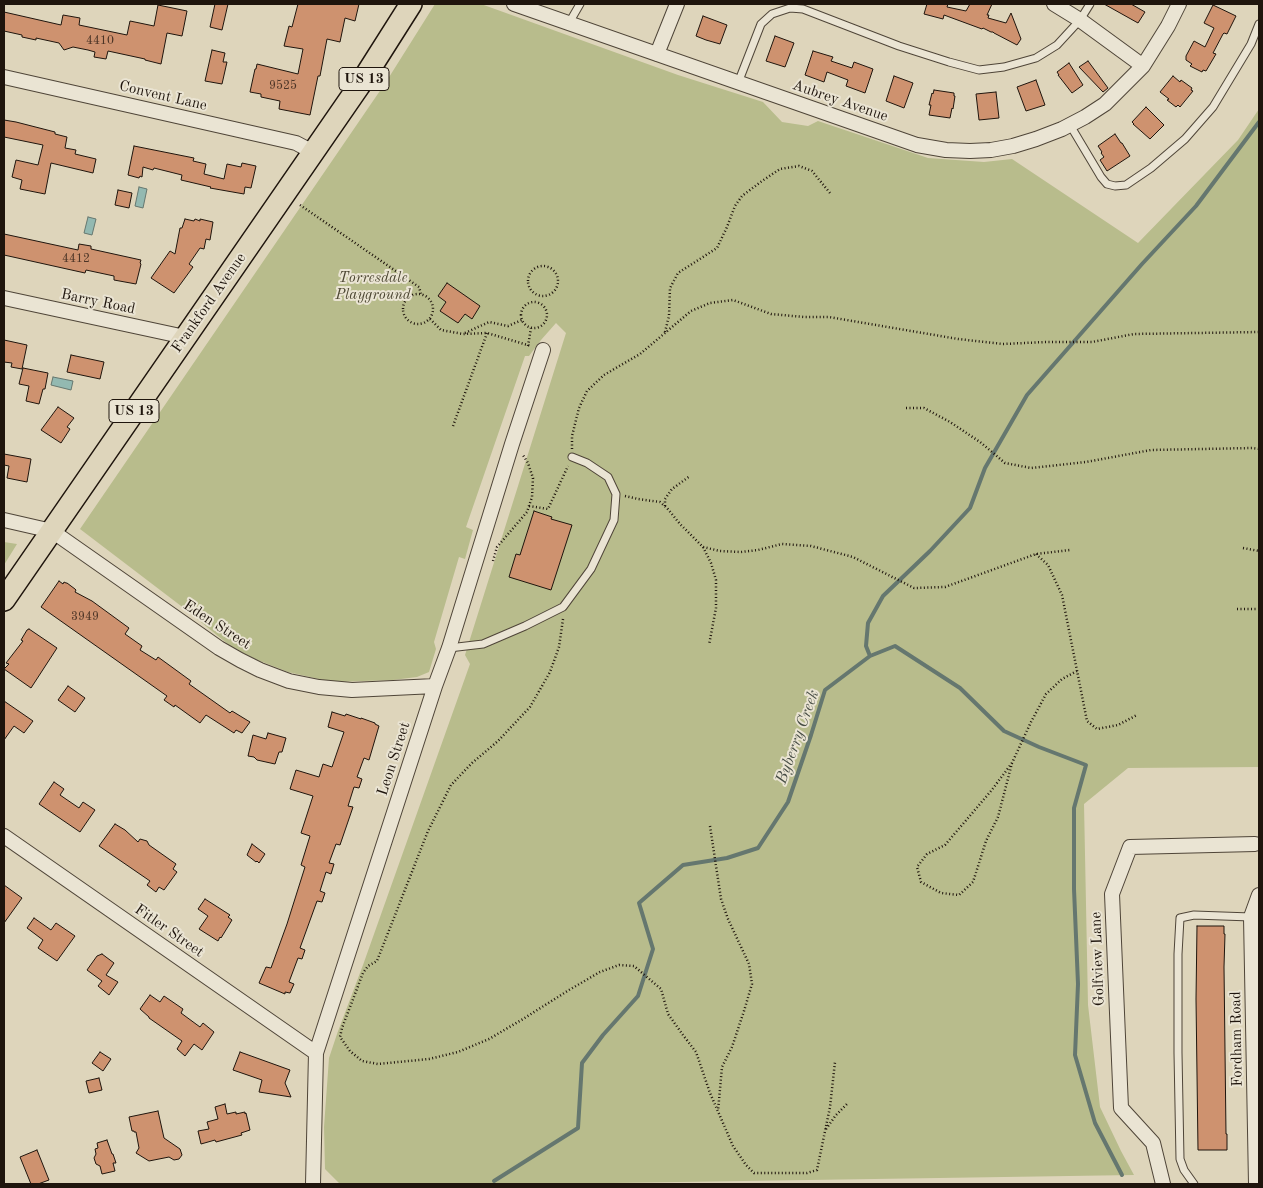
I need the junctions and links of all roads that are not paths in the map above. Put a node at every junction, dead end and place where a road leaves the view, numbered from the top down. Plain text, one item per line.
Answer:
1 (411, 4) edge
2 (514, 4) edge
3 (580, 4) edge
4 (677, 4) edge
5 (1054, 4) edge
6 (1090, 4) edge
7 (1179, 4) edge
8 (1080, 20) junction
9 (568, 23) junction
10 (1259, 24) edge
11 (657, 54) junction
12 (1143, 66) junction
13 (4, 77) edge
14 (738, 83) junction
15 (1070, 125) junction
16 (313, 152) junction
17 (4, 298) edge
18 (185, 337) junction
19 (543, 350) road end
20 (572, 457) road end
21 (4, 520) edge
22 (52, 531) junction
23 (4, 600) edge
24 (449, 648) junction
25 (435, 686) junction
26 (4, 836) edge
27 (1255, 844) dead end
28 (1259, 896) edge
29 (1250, 916) junction
30 (1256, 1021) edge
31 (316, 1053) junction
32 (1257, 1106) edge
33 (314, 1184) edge
34 (1162, 1184) edge
35 (1194, 1184) edge
36 (1256, 1184) edge

1 - 16 main road, Frankford Avenue / US 13
2 - 9 street, Aubrey Avenue
3 - 9 lane
4 - 11 street
5 - 8 street
6 - 8 lane
7 - 12 street, Aubrey Avenue
8 - 12 street
8 - 14 lane
9 - 11 street, Aubrey Avenue
10 - 15 lane
11 - 14 street, Aubrey Avenue
12 - 15 street, Aubrey Avenue
13 - 16 street, Convent Lane
14 - 15 street, Aubrey Avenue
16 - 18 main road, Frankford Avenue / US 13
17 - 18 street, Barry Road
18 - 22 main road, Frankford Avenue / US 13
19 - 24 street, Leon Street
20 - 24 lane
21 - 22 street, Eden Street
22 - 23 main road, Frankford Avenue / US 13
22 - 25 street, Eden Street
24 - 25 street, Leon Street
25 - 31 street, Leon Street
26 - 31 street, Fitler Street
27 - 34 street, Golfview Lane
28 - 29 street, Fordham Road
29 - 30 street, Fordham Road
29 - 35 lane
30 - 32 street, Fordham Road
31 - 33 street, Leon Street
32 - 36 street, Fordham Road

